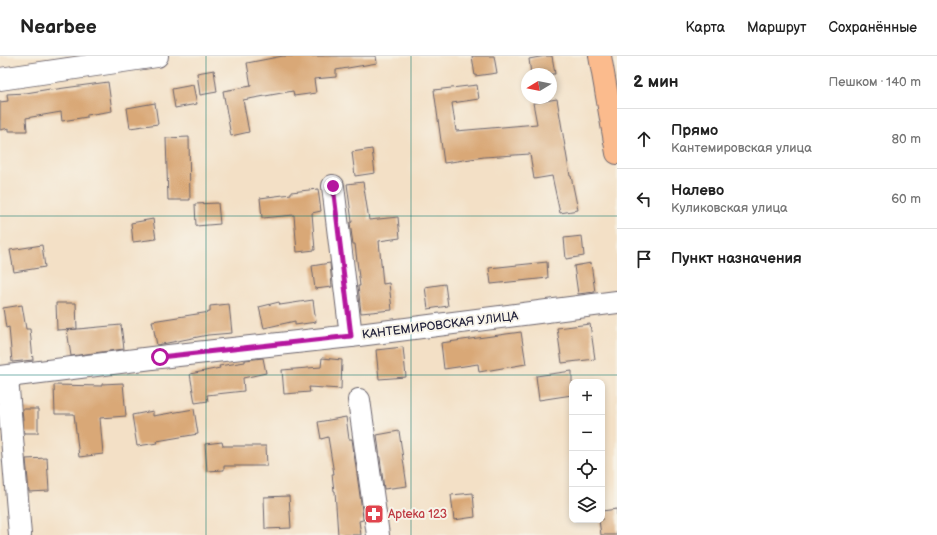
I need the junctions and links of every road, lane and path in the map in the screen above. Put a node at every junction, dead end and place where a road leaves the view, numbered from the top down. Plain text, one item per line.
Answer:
1 (157, 56) edge
2 (600, 56) edge
3 (0, 79) edge
4 (617, 153) edge
5 (333, 186) dead end
6 (617, 302) edge
7 (351, 336) junction
8 (4, 377) edge
9 (359, 400) dead end
10 (20, 535) edge
11 (378, 535) edge

1 - 3 street
2 - 4 main road
5 - 7 street
6 - 7 street, КАНТЕМИРОВСКАЯ УЛИЦА
7 - 8 street, КАНТЕМИРОВСКАЯ УЛИЦА
8 - 10 street
9 - 11 street

